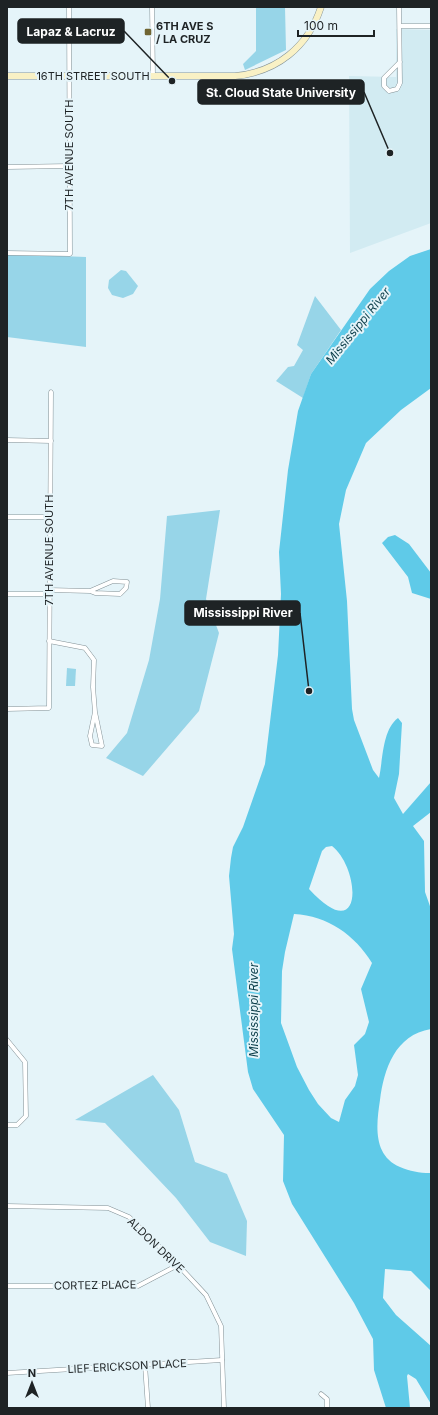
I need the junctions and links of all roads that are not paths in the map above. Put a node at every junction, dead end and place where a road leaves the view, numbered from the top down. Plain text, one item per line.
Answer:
1 (69, 7) edge
2 (152, 7) edge
3 (321, 7) edge
4 (399, 7) edge
5 (400, 26) junction
6 (431, 26) edge
7 (400, 62) junction
8 (7, 76) edge
9 (68, 76) junction
10 (153, 76) junction
11 (69, 166) junction
12 (7, 168) edge
13 (7, 252) edge
14 (51, 392) dead end
15 (7, 440) edge
16 (51, 441) junction
17 (7, 517) edge
18 (49, 517) junction
19 (90, 590) junction
20 (49, 592) junction
21 (7, 594) edge
22 (49, 640) junction
23 (7, 709) edge
24 (95, 712) junction
25 (7, 1040) edge
26 (7, 1125) edge
27 (7, 1206) edge
28 (178, 1264) junction
29 (7, 1286) edge
30 (222, 1360) junction
31 (145, 1365) junction
32 (7, 1373) edge
33 (321, 1394) dead end
34 (148, 1408) edge
35 (224, 1408) edge
36 (327, 1408) edge

1 - 9 street, 7TH AVENUE SOUTH
2 - 10 street
3 - 10 street, 16TH STREET SOUTH
4 - 5 street
5 - 6 street
5 - 7 street
7 - 7 street
8 - 9 street, 16TH STREET SOUTH
9 - 10 street, 16TH STREET SOUTH
9 - 11 street, 7TH AVENUE SOUTH
11 - 12 street
11 - 13 street, 7TH AVENUE SOUTH
14 - 16 street, 7TH AVENUE SOUTH
15 - 16 street
16 - 18 street, 7TH AVENUE SOUTH
17 - 18 street
18 - 20 street, 7TH AVENUE SOUTH
19 - 19 street
19 - 20 street
20 - 21 street
20 - 22 street, 7TH AVENUE SOUTH
22 - 23 street, 7TH AVENUE SOUTH
22 - 24 street
24 - 24 street
25 - 26 street
27 - 28 street, ALDON DRIVE
28 - 29 street, CORTEZ PLACE
28 - 30 street, ALDON DRIVE
30 - 31 street, LIEF ERICKSON PLACE
30 - 35 street, ALDON DRIVE
31 - 32 street, LIEF ERICKSON PLACE
31 - 34 street
33 - 36 street

